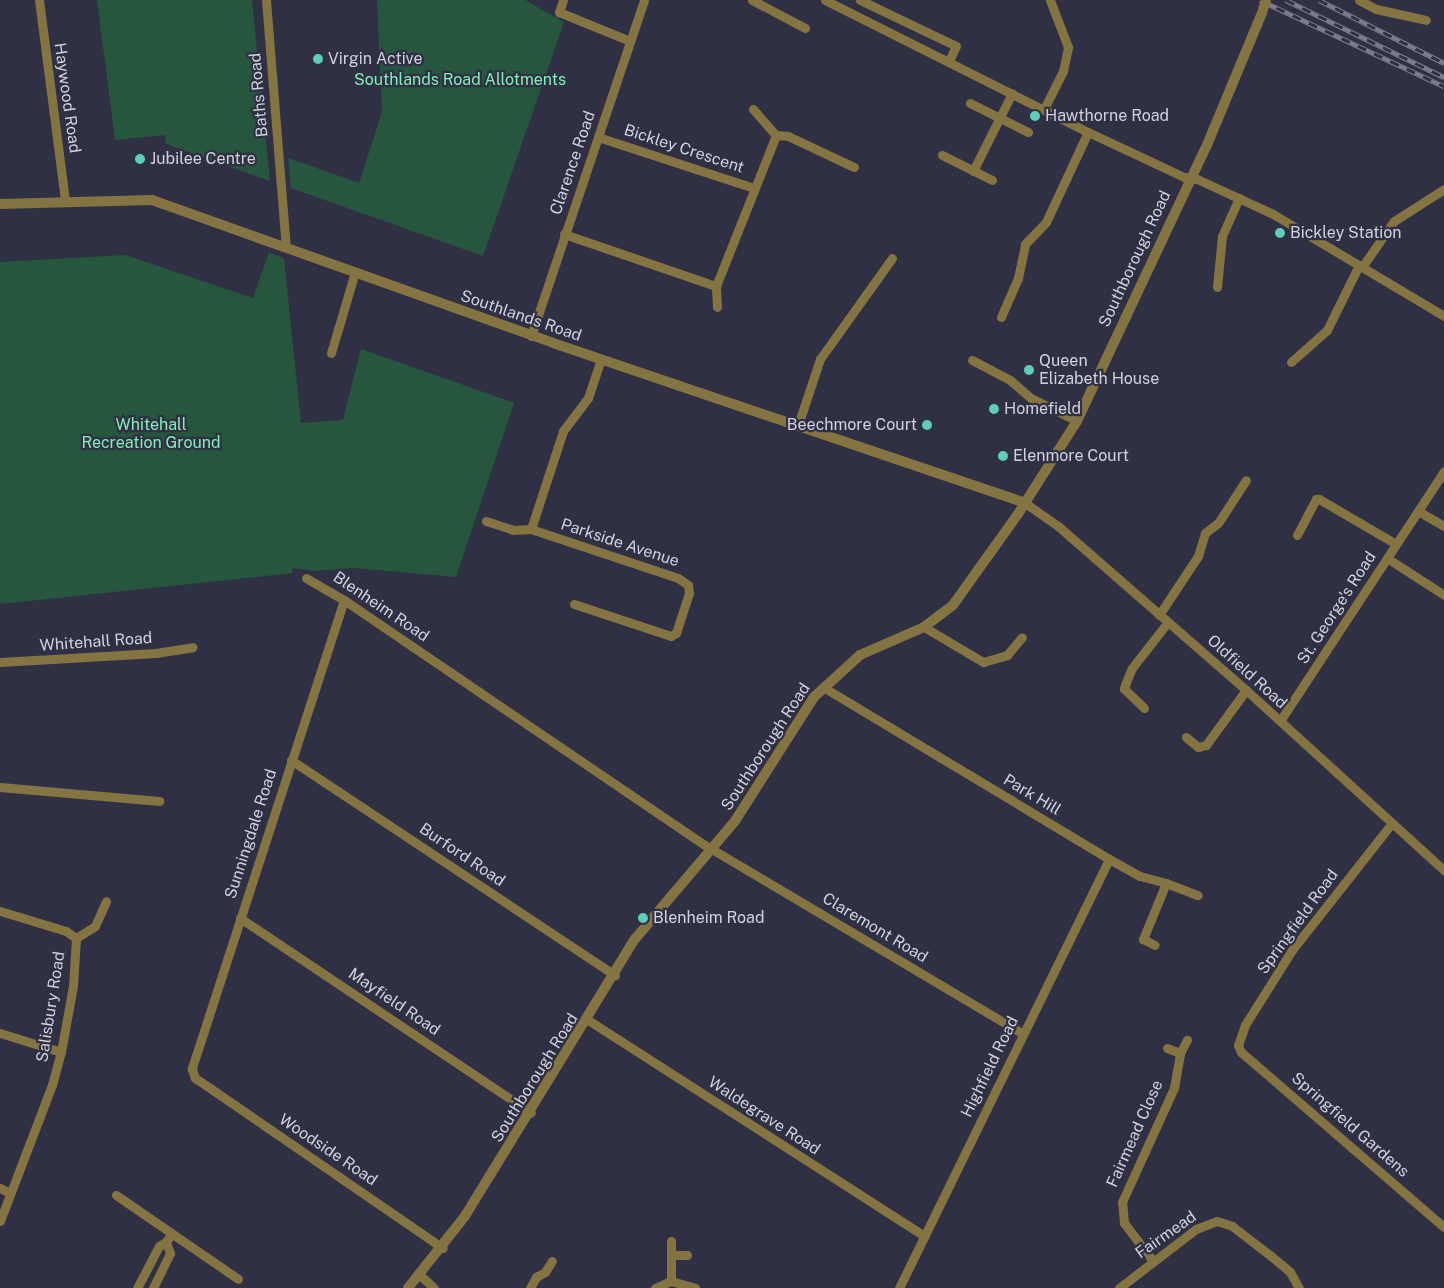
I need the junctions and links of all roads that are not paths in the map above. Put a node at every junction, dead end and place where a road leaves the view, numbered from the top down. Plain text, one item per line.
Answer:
1 (39, 0) edge
2 (266, 0) edge
3 (563, 0) edge
4 (644, 0) edge
5 (752, 0) edge
6 (860, 0) edge
7 (1050, 0) edge
8 (1266, 0) edge
9 (1359, 0) edge
10 (829, 1) edge
11 (1426, 20) dead end
12 (805, 28) dead end
13 (630, 41) junction
14 (949, 60) junction
15 (1012, 93) junction
16 (970, 103) dead end
17 (753, 108) dead end
18 (1044, 109) junction
19 (1000, 118) junction
20 (1028, 132) dead end
21 (1088, 132) junction
22 (776, 135) junction
23 (598, 137) junction
24 (942, 155) dead end
25 (854, 167) dead end
26 (973, 171) junction
27 (1191, 178) junction
28 (992, 180) dead end
29 (754, 188) junction
30 (1444, 189) edge
31 (1239, 198) junction
32 (65, 201) junction
33 (0, 204) edge
34 (564, 234) junction
35 (286, 247) junction
36 (892, 258) dead end
37 (1361, 266) junction
38 (355, 272) junction
39 (716, 286) junction
40 (1217, 287) dead end
41 (717, 308) dead end
42 (1444, 316) edge
43 (1001, 318) dead end
44 (531, 336) junction
45 (331, 353) dead end
46 (601, 359) junction
47 (972, 360) dead end
48 (1291, 362) dead end
49 (1077, 421) junction
50 (798, 425) junction
51 (1444, 472) edge
52 (1246, 480) dead end
53 (1025, 503) junction
54 (1418, 511) junction
55 (486, 521) dead end
56 (1444, 526) edge
57 (531, 529) junction
58 (1297, 535) dead end
59 (1396, 544) junction
60 (1387, 558) junction
61 (306, 578) dead end
62 (1444, 595) edge
63 (344, 600) junction
64 (574, 604) dead end
65 (1159, 615) junction
66 (1168, 622) junction
67 (924, 627) junction
68 (1022, 637) dead end
69 (193, 647) dead end
70 (0, 662) edge
71 (823, 687) junction
72 (1246, 690) junction
73 (1144, 708) dead end
74 (1280, 722) junction
75 (1186, 737) dead end
76 (291, 760) junction
77 (0, 787) edge
78 (159, 801) dead end
79 (1392, 823) junction
80 (711, 848) junction
81 (1109, 858) junction
82 (1444, 870) edge
83 (1166, 883) junction
84 (1198, 895) dead end
85 (106, 901) dead end
86 (0, 911) edge
87 (240, 918) junction
88 (76, 938) junction
89 (1156, 945) dead end
90 (615, 975) junction
91 (588, 1020) junction
92 (0, 1033) edge
93 (1023, 1034) junction
94 (1186, 1040) dead end
95 (1238, 1045) joint
96 (1167, 1048) dead end
97 (61, 1052) junction
98 (1180, 1053) junction
99 (195, 1078) joint
100 (531, 1113) junction
101 (0, 1188) edge
102 (10, 1193) junction
103 (116, 1195) dead end
104 (0, 1221) edge
105 (1444, 1227) edge
106 (925, 1236) junction
107 (169, 1238) junction
108 (671, 1240) dead end
109 (443, 1248) junction
110 (671, 1254) junction
111 (687, 1255) dead end
112 (552, 1260) dead end
113 (1153, 1262) junction
114 (420, 1275) junction
115 (238, 1279) dead end
116 (671, 1282) junction
117 (137, 1288) edge
118 (153, 1288) edge
119 (408, 1288) edge
120 (434, 1288) edge
121 (530, 1288) edge
122 (655, 1288) edge
123 (696, 1288) edge
124 (899, 1288) edge
125 (1119, 1288) edge
126 (1298, 1288) edge

1 - 32 street, Haywood Road
2 - 35 street, Baths Road
3 - 13 street
4 - 13 street, Clarence Road
5 - 12 street
6 - 14 street
7 - 18 street
8 - 27 street, Southborough Road, bridge
9 - 11 street
10 - 14 street
13 - 23 street, Clarence Road
14 - 15 street
15 - 18 street
15 - 19 street
16 - 19 street
17 - 22 street
18 - 21 street
19 - 20 street
19 - 26 street
21 - 27 street
21 - 43 street
22 - 25 street
22 - 29 street
23 - 29 street, Bickley Crescent
23 - 34 street, Clarence Road
24 - 26 street
26 - 28 street
27 - 31 street
27 - 49 street, Southborough Road
29 - 39 street, Bickley Crescent
30 - 37 street
31 - 37 street
31 - 40 street
32 - 33 street, Southlands Road
32 - 35 street, Southlands Road
34 - 39 street
34 - 44 street, Clarence Road
35 - 38 street, Southlands Road
36 - 50 street
37 - 42 street
37 - 48 street
38 - 44 street, Southlands Road
38 - 45 street
39 - 41 street, Bickley Crescent
44 - 46 street, Southlands Road
46 - 50 street, Southlands Road
46 - 57 street
47 - 49 street
49 - 53 street, Southborough Road
50 - 53 street, Southlands Road
51 - 54 street, St. George's Road
52 - 65 street
53 - 65 street, Oldfield Road
53 - 67 street, Southborough Road
54 - 56 street
54 - 59 street, St. George's Road
55 - 57 street, Parkside Avenue
57 - 64 street, Parkside Avenue
58 - 59 street
59 - 60 street, St. George's Road
60 - 62 street
60 - 74 street, St. George's Road
61 - 63 street, Blenheim Road
63 - 76 street, Sunningdale Road
63 - 80 street, Blenheim Road
65 - 66 street, Oldfield Road
66 - 72 street, Oldfield Road
66 - 73 street
67 - 68 street
67 - 71 street, Southborough Road
69 - 70 street, Whitehall Road
71 - 80 street, Southborough Road
71 - 81 street, Park Hill
72 - 74 street, Oldfield Road
72 - 75 street
74 - 79 street, Oldfield Road
76 - 87 street, Sunningdale Road
76 - 90 street, Burford Road
77 - 78 street
79 - 82 street, Oldfield Road
79 - 95 street, Springfield Road
80 - 90 street, Southborough Road
80 - 93 street, Claremont Road
81 - 83 street, Park Hill
81 - 93 street, Highfield Road
83 - 84 street, Park Hill
83 - 89 street
85 - 88 street
86 - 88 street
87 - 99 street, Sunningdale Road
87 - 100 street, Mayfield Road
88 - 97 street, Salisbury Road
90 - 91 street, Southborough Road
91 - 100 street, Southborough Road
91 - 106 street, Waldegrave Road
92 - 97 street
93 - 106 street, Highfield Road
94 - 98 street, Fairmead Close
95 - 105 street, Springfield Gardens
96 - 98 street
97 - 102 street, Salisbury Road
98 - 113 street, Fairmead Close
99 - 109 street, Woodside Road
100 - 109 street, Southborough Road
101 - 102 street
102 - 104 street, Salisbury Road
103 - 107 street
106 - 124 street, Highfield Road
107 - 115 street
107 - 117 street
107 - 118 street
108 - 110 street
109 - 114 street, Southborough Road
110 - 111 street
110 - 116 street
112 - 121 street
113 - 125 street, Fairmead
113 - 126 street, Fairmead
114 - 119 street, Southborough Road
114 - 120 street
116 - 122 street
116 - 123 street

